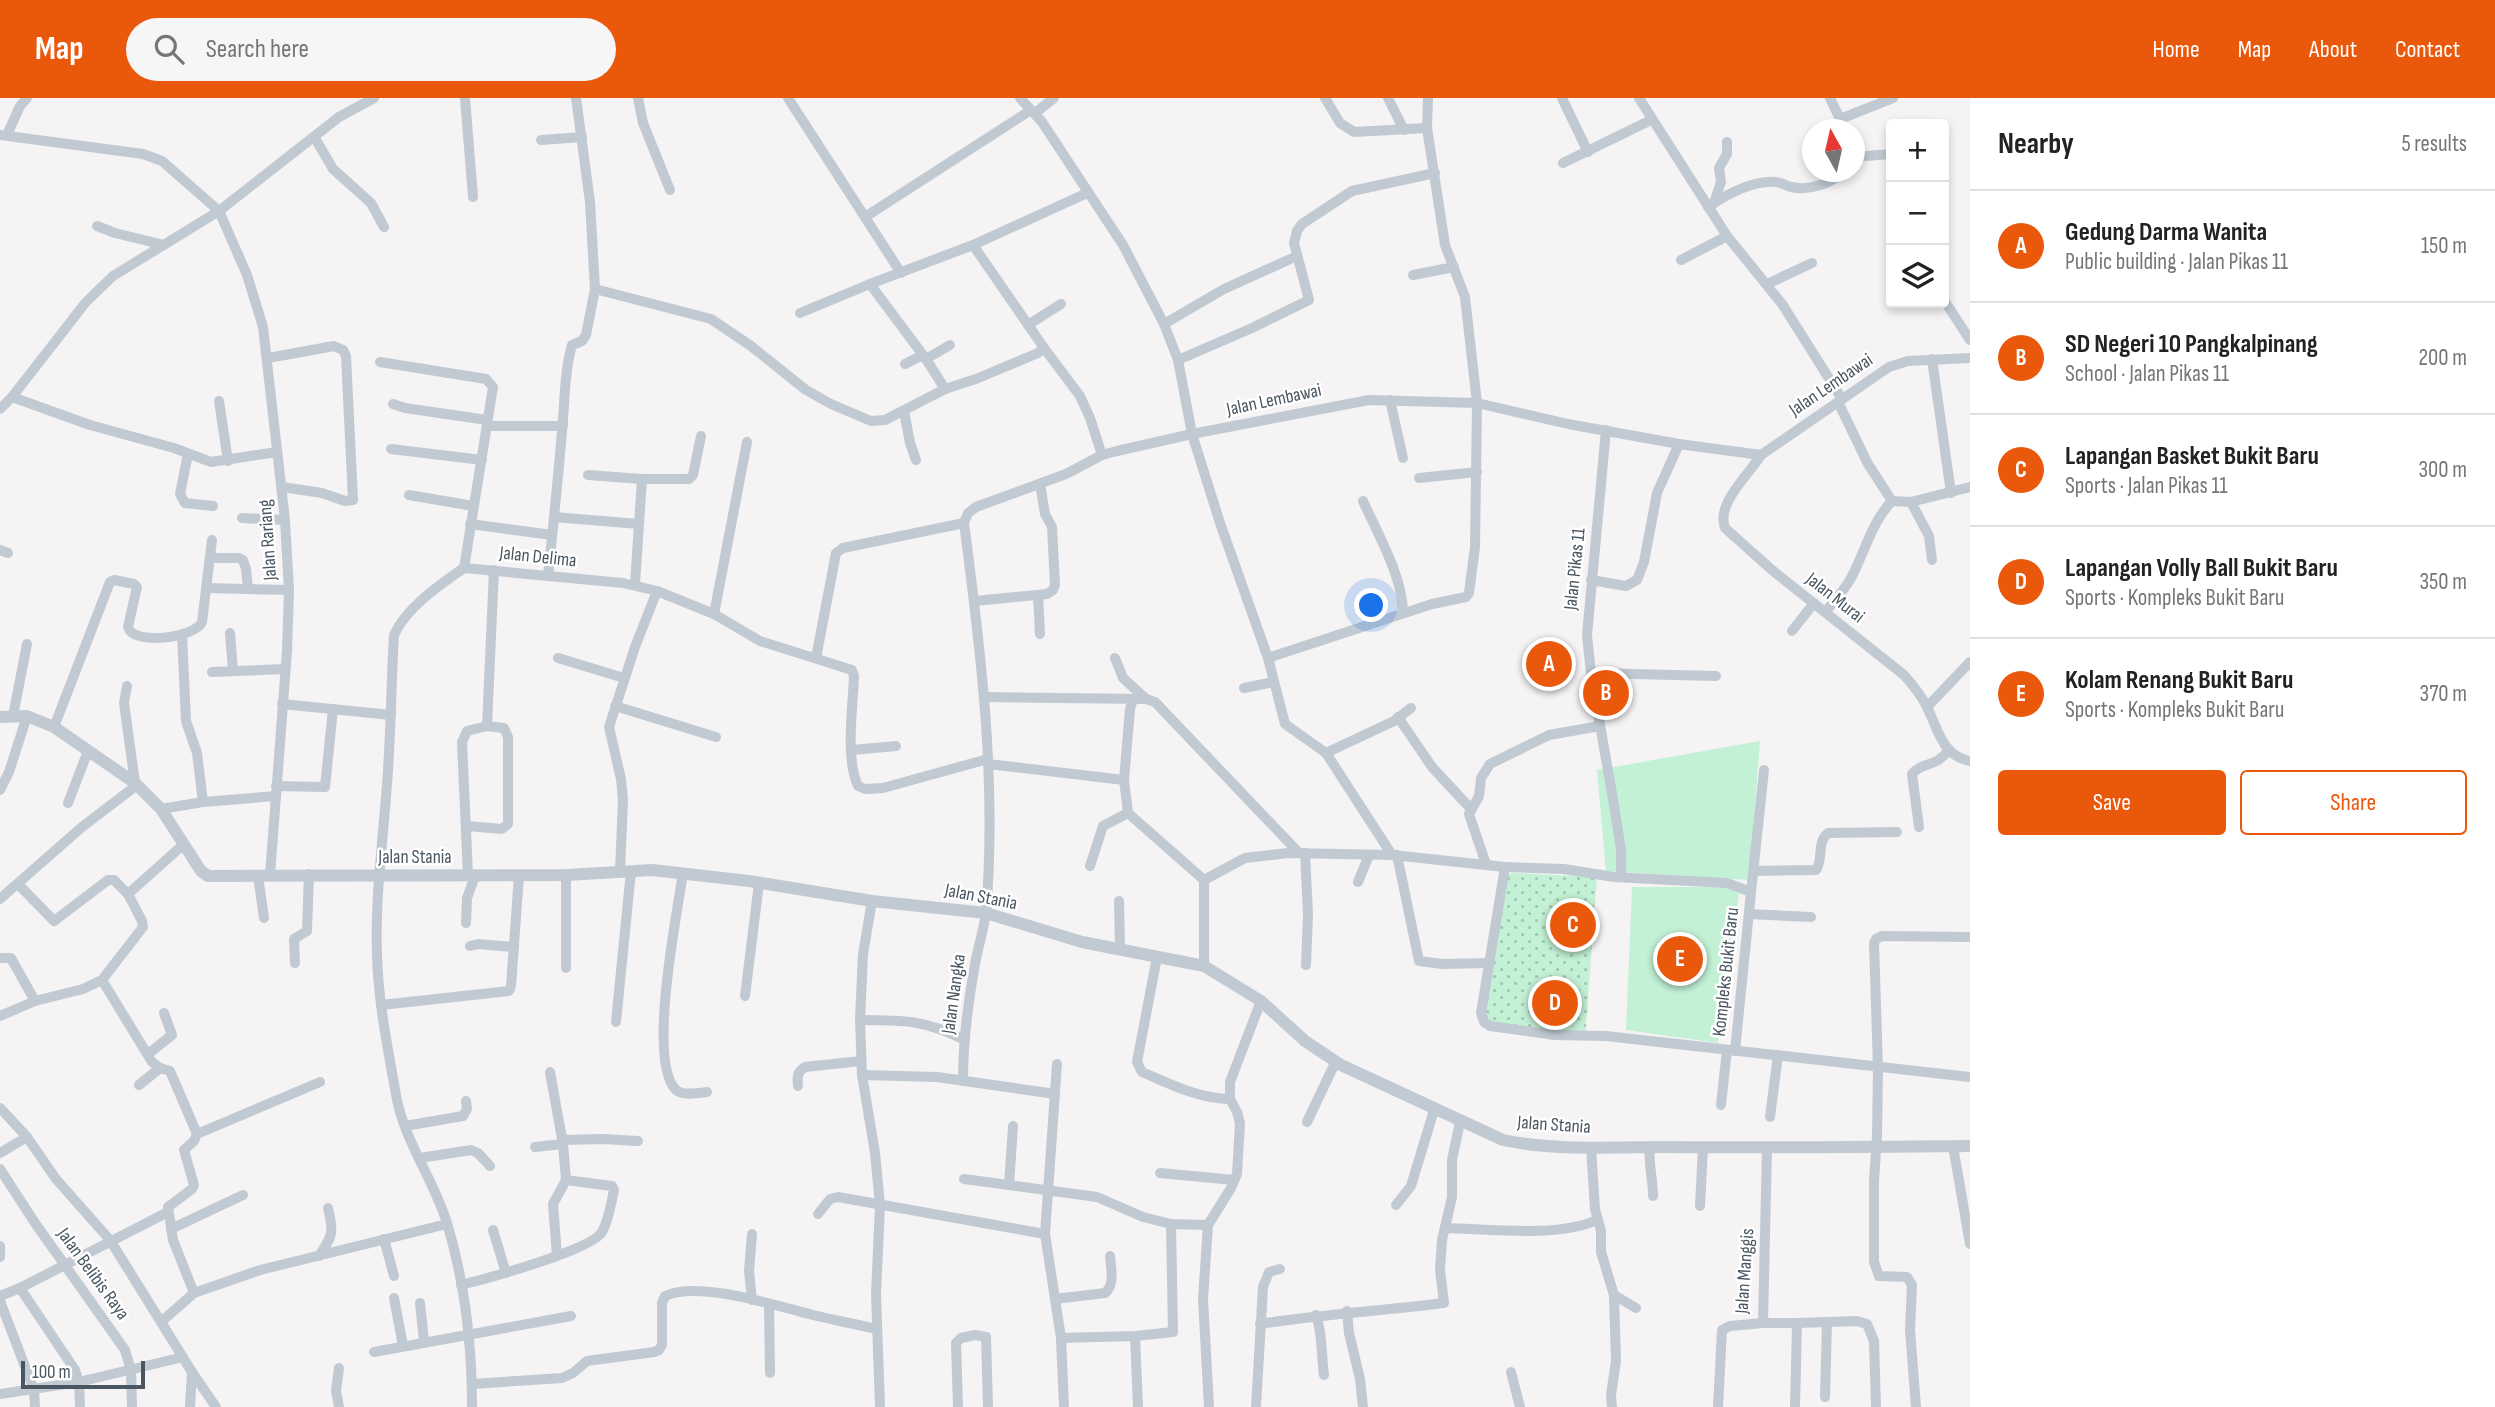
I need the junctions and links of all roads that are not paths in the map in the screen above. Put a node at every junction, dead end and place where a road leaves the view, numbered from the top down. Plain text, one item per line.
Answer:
1 (27, 98) edge
2 (374, 98) edge
3 (465, 98) edge
4 (576, 98) edge
5 (638, 98) edge
6 (788, 98) edge
7 (1020, 98) edge
8 (1054, 98) edge
9 (1325, 98) edge
10 (1388, 98) edge
11 (1428, 98) edge
12 (1562, 98) edge
13 (1639, 98) edge
14 (1830, 98) edge
15 (1893, 98) edge
16 (1033, 112) junction
17 (1839, 119) edge
18 (1851, 119) edge
19 (1651, 120) junction
20 (1427, 128) junction
21 (1405, 130) junction
22 (3, 135) edge
23 (582, 137) junction
24 (315, 138) junction
25 (541, 140) dead end
26 (1727, 142) dead end
27 (1588, 152) junction
28 (1886, 154) edge
29 (1865, 156) edge
30 (1563, 163) dead end
31 (1435, 173) junction
32 (1830, 182) edge
33 (670, 190) dead end
34 (1087, 193) junction
35 (473, 197) dead end
36 (1711, 205) junction
37 (219, 211) junction
38 (865, 217) junction
39 (97, 226) dead end
40 (384, 226) dead end
41 (1727, 236) junction
42 (164, 245) junction
43 (973, 246) junction
44 (1297, 256) junction
45 (1681, 260) dead end
46 (1812, 263) dead end
47 (1454, 267) junction
48 (901, 273) junction
49 (1413, 275) dead end
50 (870, 284) junction
51 (1767, 284) junction
52 (595, 289) junction
53 (1061, 304) dead end
54 (1949, 308) edge
55 (800, 313) dead end
56 (1164, 324) junction
57 (1028, 325) junction
58 (1970, 340) edge
59 (950, 345) dead end
60 (1044, 348) junction
61 (925, 357) junction
62 (268, 358) junction
63 (1970, 358) edge
64 (1932, 359) junction
65 (1178, 360) junction
66 (380, 362) dead end
67 (905, 364) dead end
68 (945, 389) junction
69 (12, 397) junction
70 (1390, 400) junction
71 (1840, 400) junction
72 (219, 401) dead end
73 (1477, 402) junction
74 (393, 404) dead end
75 (0, 409) edge
76 (904, 411) junction
77 (487, 423) junction
78 (563, 426) junction
79 (1606, 430) junction
80 (1192, 434) junction
81 (701, 436) dead end
82 (747, 442) dead end
83 (1679, 444) junction
84 (391, 449) dead end
85 (276, 452) junction
86 (188, 454) junction
87 (1102, 455) junction
88 (1761, 455) junction
89 (1403, 458) dead end
90 (482, 460) junction
91 (916, 460) dead end
92 (228, 461) junction
93 (1477, 472) junction
94 (588, 475) dead end
95 (1419, 478) dead end
96 (642, 480) junction
97 (1040, 484) junction
98 (282, 487) junction
99 (1970, 487) edge
100 (1951, 493) junction
101 (409, 495) dead end
102 (1363, 501) dead end
103 (1892, 501) junction
104 (1911, 502) junction
105 (213, 506) dead end
106 (473, 506) junction
107 (554, 517) junction
108 (242, 518) dead end
109 (285, 520) junction
110 (964, 523) junction
111 (470, 524) junction
112 (639, 524) junction
113 (552, 535) junction
114 (212, 540) dead end
115 (210, 558) junction
116 (1932, 560) dead end
117 (464, 568) junction
118 (494, 570) junction
119 (548, 576) junction
120 (1591, 580) junction
121 (635, 584) junction
122 (206, 588) junction
123 (247, 589) junction
124 (289, 590) junction
125 (657, 590) junction
126 (1038, 595) junction
127 (974, 601) junction
128 (1814, 603) junction
129 (1825, 612) junction
130 (1403, 613) junction
131 (714, 614) junction
132 (1792, 631) dead end
133 (230, 633) dead end
134 (1040, 634) dead end
135 (182, 635) junction
136 (27, 644) dead end
137 (1268, 657) junction
138 (816, 658) junction
139 (1115, 658) dead end
140 (558, 659) dead end
141 (1970, 662) edge
142 (285, 669) junction
143 (233, 671) junction
144 (212, 672) dead end
145 (1591, 673) junction
146 (1716, 676) dead end
147 (624, 678) junction
148 (1274, 682) junction
149 (127, 687) dead end
150 (1244, 688) dead end
151 (984, 697) junction
152 (1133, 699) junction
153 (1146, 699) junction
154 (282, 704) junction
155 (615, 706) junction
156 (1927, 707) junction
157 (1411, 708) dead end
158 (333, 709) junction
159 (391, 715) junction
160 (6, 716) edge
161 (27, 716) junction
162 (1398, 718) junction
163 (487, 726) junction
164 (1600, 726) junction
165 (54, 727) junction
166 (716, 737) dead end
167 (896, 746) dead end
168 (852, 750) junction
169 (1949, 750) junction
170 (88, 751) junction
171 (1326, 753) junction
172 (1970, 761) edge
173 (988, 762) junction
174 (1764, 770) dead end
175 (1124, 779) junction
176 (136, 784) junction
177 (0, 790) edge
178 (276, 791) junction
179 (203, 802) junction
180 (68, 803) dead end
181 (1471, 808) junction
182 (161, 809) junction
183 (1128, 813) junction
184 (467, 826) junction
185 (1919, 827) dead end
186 (1897, 832) dead end
187 (184, 844) junction
188 (1302, 853) junction
189 (1369, 855) junction
190 (1394, 855) junction
191 (1486, 864) junction
192 (1090, 866) dead end
193 (1505, 867) junction
194 (625, 871) junction
195 (1754, 872) junction
196 (683, 873) junction
197 (309, 874) junction
198 (264, 875) junction
199 (519, 875) junction
200 (566, 875) junction
201 (471, 876) junction
202 (380, 877) junction
203 (1627, 878) junction
204 (1204, 880) junction
205 (1358, 881) dead end
206 (759, 883) junction
207 (18, 884) junction
208 (1751, 891) junction
209 (128, 894) junction
210 (0, 900) edge
211 (872, 901) junction
212 (1119, 901) dead end
213 (986, 913) junction
214 (1749, 914) junction
215 (1811, 917) dead end
216 (264, 918) dead end
217 (466, 923) dead end
218 (1970, 937) edge
219 (470, 946) dead end
220 (514, 947) junction
221 (1121, 950) junction
222 (1157, 957) junction
223 (0, 958) edge
224 (295, 963) dead end
225 (1490, 963) junction
226 (1306, 965) dead end
227 (1204, 966) junction
228 (566, 968) dead end
229 (102, 980) junction
230 (745, 996) dead end
231 (35, 1001) junction
232 (1261, 1001) junction
233 (381, 1005) junction
234 (164, 1013) dead end
235 (0, 1016) edge
236 (860, 1020) junction
237 (616, 1022) dead end
238 (965, 1040) junction
239 (1731, 1050) junction
240 (148, 1054) junction
241 (1779, 1055) junction
242 (861, 1061) junction
243 (1336, 1061) junction
244 (1057, 1065) dead end
245 (160, 1068) junction
246 (1878, 1068) junction
247 (550, 1072) dead end
248 (862, 1075) junction
249 (1970, 1077) edge
250 (963, 1081) junction
251 (320, 1082) dead end
252 (139, 1085) dead end
253 (798, 1086) dead end
254 (707, 1092) dead end
255 (1055, 1094) junction
256 (1230, 1099) junction
257 (466, 1101) dead end
258 (1721, 1105) dead end
259 (0, 1108) edge
260 (1434, 1110) junction
261 (1770, 1117) dead end
262 (1307, 1122) dead end
263 (1460, 1122) junction
264 (405, 1126) junction
265 (1013, 1126) dead end
266 (197, 1134) junction
267 (27, 1138) junction
268 (563, 1142) junction
269 (638, 1142) dead end
270 (1953, 1146) junction
271 (1970, 1146) edge
272 (535, 1147) dead end
273 (1591, 1147) junction
274 (1650, 1147) junction
275 (1703, 1147) junction
276 (1767, 1147) junction
277 (1876, 1148) junction
278 (0, 1153) edge
279 (420, 1158) junction
280 (490, 1166) dead end
281 (0, 1169) edge
282 (1160, 1173) dead end
283 (964, 1179) dead end
284 (566, 1180) junction
285 (1234, 1180) junction
286 (1009, 1185) junction
287 (1049, 1189) junction
288 (243, 1195) dead end
289 (1653, 1196) dead end
290 (880, 1205) junction
291 (1396, 1205) dead end
292 (1700, 1206) dead end
293 (328, 1208) dead end
294 (168, 1212) junction
295 (818, 1214) dead end
296 (1597, 1220) junction
297 (447, 1224) junction
298 (1171, 1224) junction
299 (1208, 1225) junction
300 (1445, 1228) junction
301 (171, 1229) junction
302 (493, 1230) dead end
303 (752, 1234) dead end
304 (1045, 1234) junction
305 (384, 1239) junction
306 (110, 1240) junction
307 (1970, 1244) edge
308 (0, 1246) edge
309 (319, 1256) junction
310 (557, 1256) junction
311 (1110, 1256) dead end
312 (0, 1257) edge
313 (66, 1265) junction
314 (1280, 1269) dead end
315 (506, 1273) junction
316 (394, 1276) dead end
317 (461, 1285) junction
318 (20, 1288) junction
319 (194, 1293) junction
320 (1614, 1295) junction
321 (394, 1298) dead end
322 (0, 1299) edge
323 (1055, 1299) junction
324 (752, 1300) junction
325 (420, 1303) dead end
326 (769, 1304) junction
327 (1636, 1308) dead end
328 (1347, 1311) junction
329 (1316, 1315) junction
330 (571, 1316) dead end
331 (161, 1322) junction
332 (1827, 1322) junction
333 (1763, 1323) junction
334 (1797, 1323) junction
335 (1261, 1324) junction
336 (876, 1329) junction
337 (470, 1334) junction
338 (1135, 1336) junction
339 (1061, 1338) junction
340 (424, 1341) junction
341 (403, 1346) junction
342 (374, 1352) dead end
343 (183, 1357) junction
344 (339, 1368) dead end
345 (131, 1370) junction
346 (192, 1372) junction
347 (1511, 1372) dead end
348 (770, 1373) dead end
349 (1324, 1375) dead end
350 (79, 1382) junction
351 (472, 1384) junction
352 (34, 1390) junction
353 (0, 1394) edge
354 (1825, 1397) dead end
355 (35, 1407) edge
356 (80, 1407) edge
357 (132, 1407) edge
358 (190, 1407) edge
359 (216, 1407) edge
360 (339, 1407) edge
361 (472, 1407) edge
362 (880, 1407) edge
363 (958, 1407) edge
364 (988, 1407) edge
365 (1064, 1407) edge
366 (1138, 1407) edge
367 (1209, 1407) edge
368 (1256, 1407) edge
369 (1363, 1407) edge
370 (1520, 1407) edge
371 (1612, 1407) edge
372 (1718, 1407) edge
373 (1796, 1407) edge
374 (1876, 1407) edge
375 (1916, 1407) edge

1 - 22 street
2 - 24 street
3 - 35 street
4 - 23 street
5 - 33 street
6 - 38 street
7 - 16 street
8 - 16 street
9 - 21 street
10 - 21 street
11 - 20 street
12 - 27 street
13 - 19 street
14 - 17 street
15 - 18 street
16 - 34 street
16 - 38 street
19 - 27 street
19 - 36 street
20 - 21 street
20 - 31 street
22 - 37 street
23 - 25 street
23 - 52 street
24 - 37 street
24 - 40 street
26 - 36 street
27 - 30 street
28 - 29 street
31 - 44 street
31 - 47 street
32 - 36 street
34 - 43 street
34 - 56 street
36 - 41 street
37 - 42 street
37 - 62 street, Jalan Rariang
38 - 48 street
39 - 42 street
41 - 45 street
41 - 51 street
42 - 69 street
43 - 48 street
43 - 57 street
44 - 56 street
44 - 65 street
46 - 51 street
47 - 49 street
47 - 73 street
48 - 50 street
50 - 55 street
50 - 61 street
51 - 71 street
52 - 76 street
52 - 78 street
53 - 57 street
54 - 58 street
56 - 65 street
57 - 60 street
59 - 61 street
60 - 68 street
60 - 87 street
61 - 67 street
61 - 68 street
62 - 85 street, Jalan Rariang
62 - 98 street
63 - 64 street, Jalan Lembawai
64 - 71 street, Jalan Lembawai
64 - 100 street
65 - 80 street
66 - 77 street
68 - 76 street
69 - 75 street
69 - 86 street
70 - 73 street, Jalan Lembawai
70 - 80 street, Jalan Lembawai
70 - 89 street
71 - 88 street, Jalan Lembawai
71 - 103 street
72 - 92 street
73 - 79 street, Jalan Lembawai
73 - 93 street
74 - 77 street
76 - 91 street
77 - 78 street
77 - 90 street
78 - 107 street
79 - 83 street, Jalan Lembawai
79 - 120 street, Jalan Pikas 11
80 - 87 street, Jalan Lembawai
80 - 137 street
81 - 96 street
82 - 131 street
83 - 88 street, Jalan Lembawai
83 - 120 street
84 - 90 street
85 - 92 street
85 - 98 street, Jalan Rariang
86 - 92 street
86 - 105 street
87 - 97 street, Jalan Lembawai
88 - 128 street, Jalan Murai
90 - 106 street
93 - 95 street
93 - 130 street
94 - 96 street
96 - 112 street
97 - 110 street, Jalan Lembawai
97 - 126 street
98 - 109 street, Jalan Rariang
99 - 100 street
100 - 104 street
101 - 106 street
102 - 130 street
103 - 104 street
103 - 129 street
104 - 116 street
106 - 111 street
107 - 112 street
107 - 113 street
108 - 109 street
109 - 124 street, Jalan Rariang
110 - 127 street
110 - 138 street
111 - 113 street
111 - 117 street
112 - 121 street
113 - 119 street
114 - 115 street
115 - 122 street
115 - 123 street
117 - 118 street, Jalan Delima
117 - 159 street
118 - 119 street, Jalan Delima
118 - 163 street
119 - 121 street, Jalan Delima
120 - 145 street, Jalan Pikas 11
121 - 125 street, Jalan Delima
122 - 123 street
122 - 135 street
123 - 124 street
124 - 142 street, Jalan Rariang
125 - 131 street, Jalan Delima
125 - 147 street
126 - 127 street
126 - 134 street
127 - 151 street
128 - 129 street, Jalan Murai
128 - 132 street
129 - 156 street, Jalan Murai
130 - 137 street
131 - 138 street, Jalan Delima
133 - 143 street
135 - 165 street
135 - 179 street
136 - 160 street
137 - 148 street
138 - 168 street, Jalan Delima
139 - 153 street
140 - 147 street
141 - 156 street
142 - 143 street
142 - 154 street, Jalan Rariang
143 - 144 street
145 - 146 street
145 - 164 street, Jalan Pikas 11
147 - 155 street
148 - 150 street
148 - 171 street
149 - 176 street
151 - 152 street
151 - 173 street
152 - 153 street
152 - 175 street
153 - 188 street
154 - 158 street
154 - 178 street, Jalan Rariang
155 - 166 street
155 - 194 street
156 - 169 street, Jalan Murai
157 - 162 street
158 - 159 street
158 - 178 street
159 - 202 street
160 - 161 street, Jalan Stania
161 - 165 street, Jalan Stania
161 - 177 street
162 - 171 street
162 - 181 street
163 - 184 street
163 - 184 street
164 - 181 street
164 - 203 street, Jalan Pikas 11
165 - 170 street, Jalan Stania
167 - 168 street
168 - 173 street
169 - 172 street
169 - 185 street
170 - 176 street, Jalan Stania
170 - 180 street
171 - 190 street
173 - 175 street
173 - 213 street
174 - 195 street
175 - 183 street
176 - 182 street, Jalan Stania
176 - 207 street
178 - 179 street
178 - 198 street, Jalan Rariang
179 - 182 street
181 - 191 street
182 - 187 street, Jalan Stania
183 - 192 street
183 - 204 street
184 - 201 street
186 - 195 street
187 - 198 street, Jalan Stania
187 - 209 street
188 - 189 street, Kompleks Bukit Baru
188 - 204 street, Kompleks Bukit Baru
188 - 226 street
189 - 190 street, Kompleks Bukit Baru
189 - 205 street
190 - 191 street, Kompleks Bukit Baru
190 - 225 street
191 - 193 street, Kompleks Bukit Baru
193 - 203 street, Kompleks Bukit Baru
193 - 225 street, Kompleks Bukit Baru
194 - 196 street, Jalan Stania
194 - 200 street, Jalan Stania
194 - 237 street
195 - 208 street
196 - 206 street, Jalan Stania
196 - 254 street
197 - 198 street, Jalan Stania
197 - 202 street, Jalan Stania
197 - 224 street
198 - 216 street, Jalan Rariang
199 - 200 street, Jalan Stania
199 - 201 street, Jalan Stania
199 - 220 street
200 - 228 street
201 - 202 street, Jalan Stania
201 - 217 street
202 - 233 street
203 - 208 street, Kompleks Bukit Baru
204 - 227 street
206 - 211 street, Jalan Stania
206 - 230 street
207 - 209 street
207 - 210 street
208 - 214 street, Kompleks Bukit Baru
209 - 229 street
211 - 213 street, Jalan Stania
211 - 236 street
212 - 221 street
213 - 221 street, Jalan Stania
213 - 238 street, Jalan Nangka
214 - 215 street
214 - 239 street, Kompleks Bukit Baru
218 - 246 street
219 - 220 street
220 - 233 street
221 - 222 street, Jalan Stania
222 - 227 street, Jalan Stania
222 - 256 street
223 - 231 street
225 - 239 street, Kompleks Bukit Baru
227 - 232 street, Jalan Stania
229 - 231 street
229 - 240 street
231 - 235 street
232 - 243 street, Jalan Stania
232 - 256 street
233 - 264 street
234 - 240 street
236 - 238 street
236 - 242 street
238 - 250 street, Jalan Nangka
239 - 241 street, Kompleks Bukit Baru
239 - 258 street
240 - 245 street
241 - 246 street, Kompleks Bukit Baru
241 - 261 street
242 - 248 street
242 - 253 street
243 - 260 street, Jalan Stania
243 - 262 street
244 - 255 street
245 - 252 street
245 - 266 street
246 - 249 street, Kompleks Bukit Baru
246 - 277 street
247 - 268 street
248 - 250 street
248 - 290 street
250 - 255 street
251 - 266 street
255 - 287 street
256 - 285 street
257 - 264 street
259 - 267 street
260 - 263 street, Jalan Stania
260 - 291 street
263 - 273 street, Jalan Stania
263 - 300 street
264 - 279 street
265 - 286 street
266 - 294 street
267 - 278 street
267 - 306 street
268 - 269 street
268 - 272 street
268 - 284 street
270 - 271 street, Jalan Stania
270 - 277 street, Jalan Stania
270 - 307 street
273 - 274 street, Jalan Stania
273 - 296 street
274 - 275 street, Jalan Stania
274 - 289 street
275 - 276 street, Jalan Stania
275 - 292 street
276 - 277 street, Jalan Stania
276 - 333 street, Jalan Manggis
277 - 375 street
279 - 280 street
279 - 297 street
281 - 313 street, Jalan Belibis Raya
282 - 285 street
283 - 286 street
284 - 310 street
284 - 310 street
285 - 299 street
286 - 287 street
287 - 298 street
287 - 304 street
288 - 301 street
290 - 295 street
290 - 304 street
290 - 336 street
293 - 309 street
294 - 301 street
294 - 306 street
296 - 300 street
296 - 320 street
297 - 305 street
297 - 317 street
298 - 299 street
298 - 338 street
299 - 367 street
300 - 328 street
301 - 319 street
302 - 315 street
303 - 324 street
304 - 323 street
305 - 309 street
305 - 316 street
306 - 313 street
306 - 331 street
308 - 312 street
309 - 319 street
310 - 315 street
311 - 323 street
313 - 318 street
313 - 345 street, Jalan Belibis Raya
314 - 335 street
315 - 317 street
317 - 337 street
318 - 322 street
318 - 350 street
319 - 331 street
320 - 327 street
320 - 371 street
321 - 341 street
322 - 352 street
323 - 339 street
324 - 326 street
324 - 351 street
325 - 340 street
326 - 336 street
326 - 348 street
328 - 329 street
328 - 369 street
329 - 335 street
329 - 349 street
330 - 337 street
331 - 343 street
332 - 334 street
332 - 354 street
332 - 374 street
333 - 334 street
333 - 372 street, Jalan Manggis
334 - 373 street
335 - 368 street
336 - 362 street
337 - 340 street
337 - 351 street
338 - 339 street
338 - 366 street
339 - 365 street
340 - 341 street
341 - 342 street
343 - 345 street
343 - 346 street
344 - 360 street
345 - 350 street
345 - 357 street, Jalan Belibis Raya
346 - 358 street
346 - 359 street
347 - 370 street
350 - 352 street
350 - 356 street
351 - 361 street
352 - 353 street
352 - 355 street
363 - 364 street

